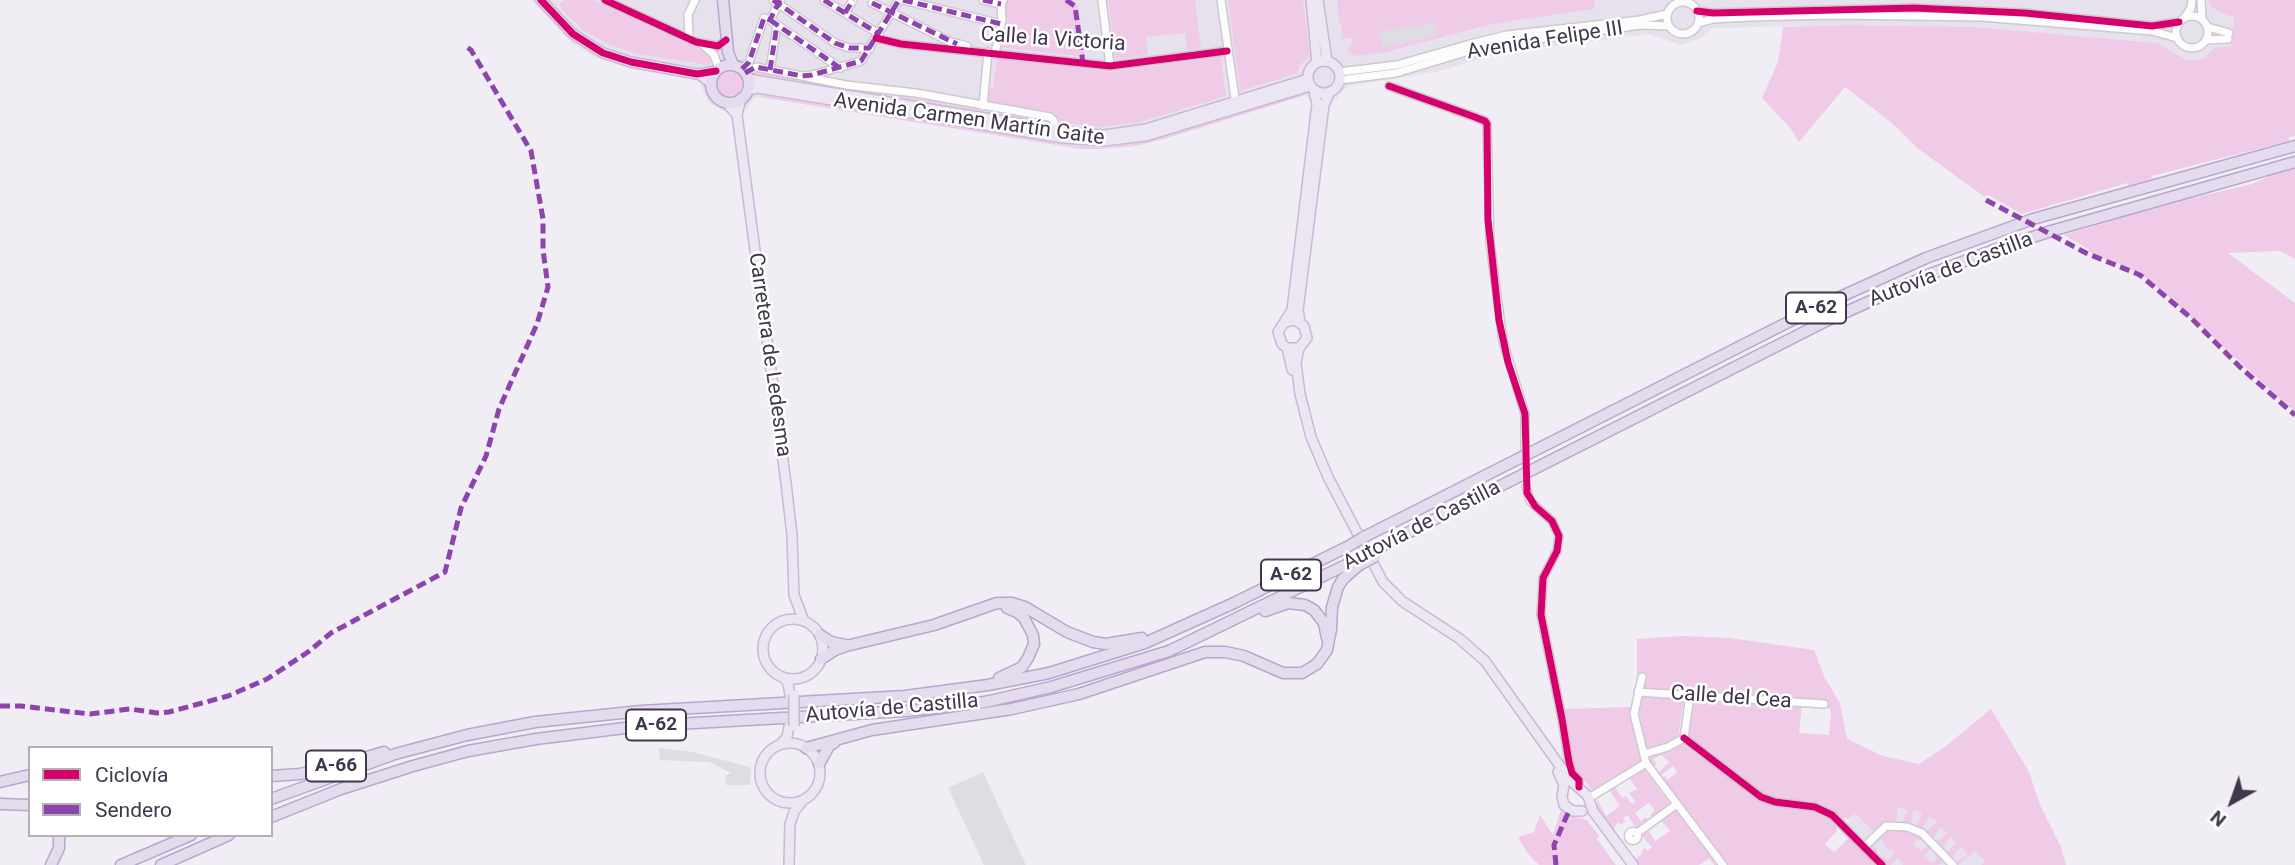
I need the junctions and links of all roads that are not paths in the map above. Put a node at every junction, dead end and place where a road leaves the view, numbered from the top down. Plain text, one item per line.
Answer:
1 (541, 0) edge
2 (605, 0) edge
3 (695, 0) edge
4 (723, 0) edge
5 (824, 0) edge
6 (853, 0) edge
7 (901, 0) edge
8 (983, 0) edge
9 (1102, 0) edge
10 (1221, 0) edge
11 (1311, 0) edge
12 (1318, 0) edge
13 (2192, 0) edge
14 (2201, 0) edge
15 (777, 1) edge
16 (1002, 2) edge
17 (1676, 2) edge
18 (872, 3) dead end
19 (1693, 5) edge
20 (845, 13) junction
21 (892, 13) junction
22 (1667, 14) junction
23 (2202, 19) junction
24 (2182, 20) junction
25 (774, 22) junction
26 (1698, 23) junction
27 (1001, 24) junction
28 (1668, 26) junction
29 (2208, 27) junction
30 (877, 36) junction
31 (2177, 38) junction
32 (689, 39) junction
33 (726, 40) junction
34 (2206, 40) junction
35 (701, 44) junction
36 (870, 48) junction
37 (1227, 51) junction
38 (727, 52) junction
39 (992, 53) junction
40 (1322, 62) junction
41 (1110, 66) junction
42 (840, 68) junction
43 (719, 69) junction
44 (770, 70) junction
45 (699, 74) junction
46 (802, 76) junction
47 (1340, 76) junction
48 (743, 79) junction
49 (712, 84) junction
50 (1311, 85) junction
51 (1389, 86) dead end
52 (1329, 93) junction
53 (726, 102) junction
54 (1237, 104) junction
55 (983, 106) junction
56 (737, 115) junction
57 (1056, 133) junction
58 (2295, 146) edge
59 (2295, 162) edge
60 (1285, 322) junction
61 (1300, 322) junction
62 (1287, 348) junction
63 (1299, 348) junction
64 (1525, 447) tunnel mouth
65 (1526, 487) tunnel mouth
66 (1357, 562) junction
67 (794, 595) junction
68 (1234, 603) junction
69 (965, 614) junction
70 (782, 621) junction
71 (804, 621) junction
72 (820, 635) junction
73 (1328, 644) junction
74 (846, 646) junction
75 (821, 659) junction
76 (783, 677) junction
77 (803, 677) junction
78 (1642, 677) dead end
79 (1051, 687) junction
80 (951, 691) junction
81 (1638, 692) junction
82 (792, 695) junction
83 (1690, 695) junction
84 (1824, 704) dead end
85 (791, 726) junction
86 (844, 737) junction
87 (1684, 738) junction
88 (443, 741) junction
89 (781, 744) junction
90 (802, 746) junction
91 (1644, 754) junction
92 (1646, 763) junction
93 (819, 764) junction
94 (28, 775) edge
95 (273, 776) edge
96 (0, 782) edge
97 (1577, 786) junction
98 (1564, 791) junction
99 (273, 798) edge
100 (779, 800) junction
101 (803, 800) junction
102 (1590, 801) junction
103 (0, 804) edge
104 (1677, 804) junction
105 (28, 805) edge
106 (1582, 811) junction
107 (273, 816) edge
108 (790, 824) junction
109 (1637, 833) dead end
110 (59, 837) edge
111 (186, 837) edge
112 (224, 837) edge
113 (1864, 846) junction
114 (51, 865) edge
115 (121, 865) edge
116 (161, 865) edge
117 (789, 865) edge
118 (1627, 865) edge
119 (1633, 865) edge
120 (1723, 865) edge
121 (1882, 865) edge
122 (1953, 865) edge

1 - 45 main road
2 - 32 street
3 - 32 street
4 - 33 highway
5 - 20 street
6 - 20 street
7 - 21 street
7 - 27 street
8 - 16 street
9 - 41 street
10 - 37 street
11 - 40 main road
12 - 40 main road
13 - 24 street
14 - 23 street
15 - 25 street
15 - 36 street
16 - 27 street
17 - 19 street
17 - 22 street
18 - 21 street
19 - 24 street
19 - 26 street
20 - 30 street
21 - 30 street
21 - 39 street
22 - 28 street
22 - 47 street, Avenida Felipe III
23 - 24 street
23 - 29 street
24 - 31 street
25 - 42 street
25 - 44 street
25 - 48 street
26 - 28 street
26 - 31 street
27 - 39 street
28 - 47 street, Avenida Felipe III
29 - 34 street
29 - 34 street
30 - 36 street
30 - 39 street, Calle la Victoria
31 - 34 street
32 - 35 street
33 - 35 street
33 - 38 highway
35 - 43 street
36 - 42 street
37 - 41 street, Calle la Victoria
37 - 54 street
38 - 43 highway
38 - 48 highway
39 - 41 street, Calle la Victoria
39 - 55 street
40 - 47 main road
40 - 50 main road
42 - 46 street
43 - 45 main road
43 - 48 highway
43 - 49 highway
44 - 46 street
44 - 48 street
45 - 49 main road
46 - 55 street
47 - 52 main road
48 - 53 highway
48 - 56 main road, Carretera de Ledesma
48 - 57 main road, Avenida Carmen Martín Gaite
49 - 53 highway
50 - 52 main road
50 - 54 main road, Avenida Carmen Martín Gaite
50 - 60 main road
51 - 64 street
52 - 61 main road
53 - 56 main road
54 - 57 main road, Avenida Carmen Martín Gaite
55 - 57 street
56 - 67 main road, Carretera de Ledesma
58 - 68 highway, Autovía de Castilla / A-62, bridge
59 - 66 highway, Autovía de Castilla / A-62
60 - 61 main road
60 - 62 main road
61 - 63 main road
62 - 63 main road
62 - 98 main road
63 - 97 main road
65 - 97 street
66 - 73 highway
66 - 79 highway, Autovía de Castilla / A-62
67 - 70 main road, Carretera de Ledesma
67 - 71 main road, Carretera de Ledesma
68 - 69 highway
68 - 80 highway, Autovía de Castilla / A-62
69 - 74 highway
69 - 80 highway
70 - 71 main road
70 - 76 main road
71 - 72 main road
72 - 74 highway
72 - 75 main road
73 - 79 highway
73 - 86 highway
74 - 75 highway
75 - 77 main road
76 - 77 main road
76 - 82 main road
77 - 82 main road
78 - 81 street, Calle del Cea
79 - 107 highway, Autovía de Castilla / A-62
80 - 88 highway, Autovía de Castilla / A-62
81 - 83 street, Calle del Cea
81 - 91 street, Calle del Cea
82 - 85 main road, bridge
83 - 84 street, Calle del Cea
83 - 87 street
85 - 89 main road
85 - 90 main road
86 - 90 highway
86 - 93 highway
87 - 91 street
87 - 113 street
88 - 95 highway, A-66
88 - 99 highway, Autovía de Castilla / A-62
89 - 90 main road
89 - 100 main road
90 - 93 main road
91 - 92 street, Calle del Cea
92 - 102 street
92 - 104 street, Calle del Cea
93 - 101 main road
94 - 96 highway
97 - 98 main road
97 - 102 main road
98 - 106 main road
100 - 101 main road
100 - 108 main road
101 - 108 main road
102 - 106 main road
102 - 119 main road
103 - 105 highway
104 - 109 street
104 - 120 street, Calle del Cea
106 - 118 main road
108 - 117 main road
110 - 114 highway
111 - 115 highway
112 - 116 highway
113 - 121 street
113 - 122 street

